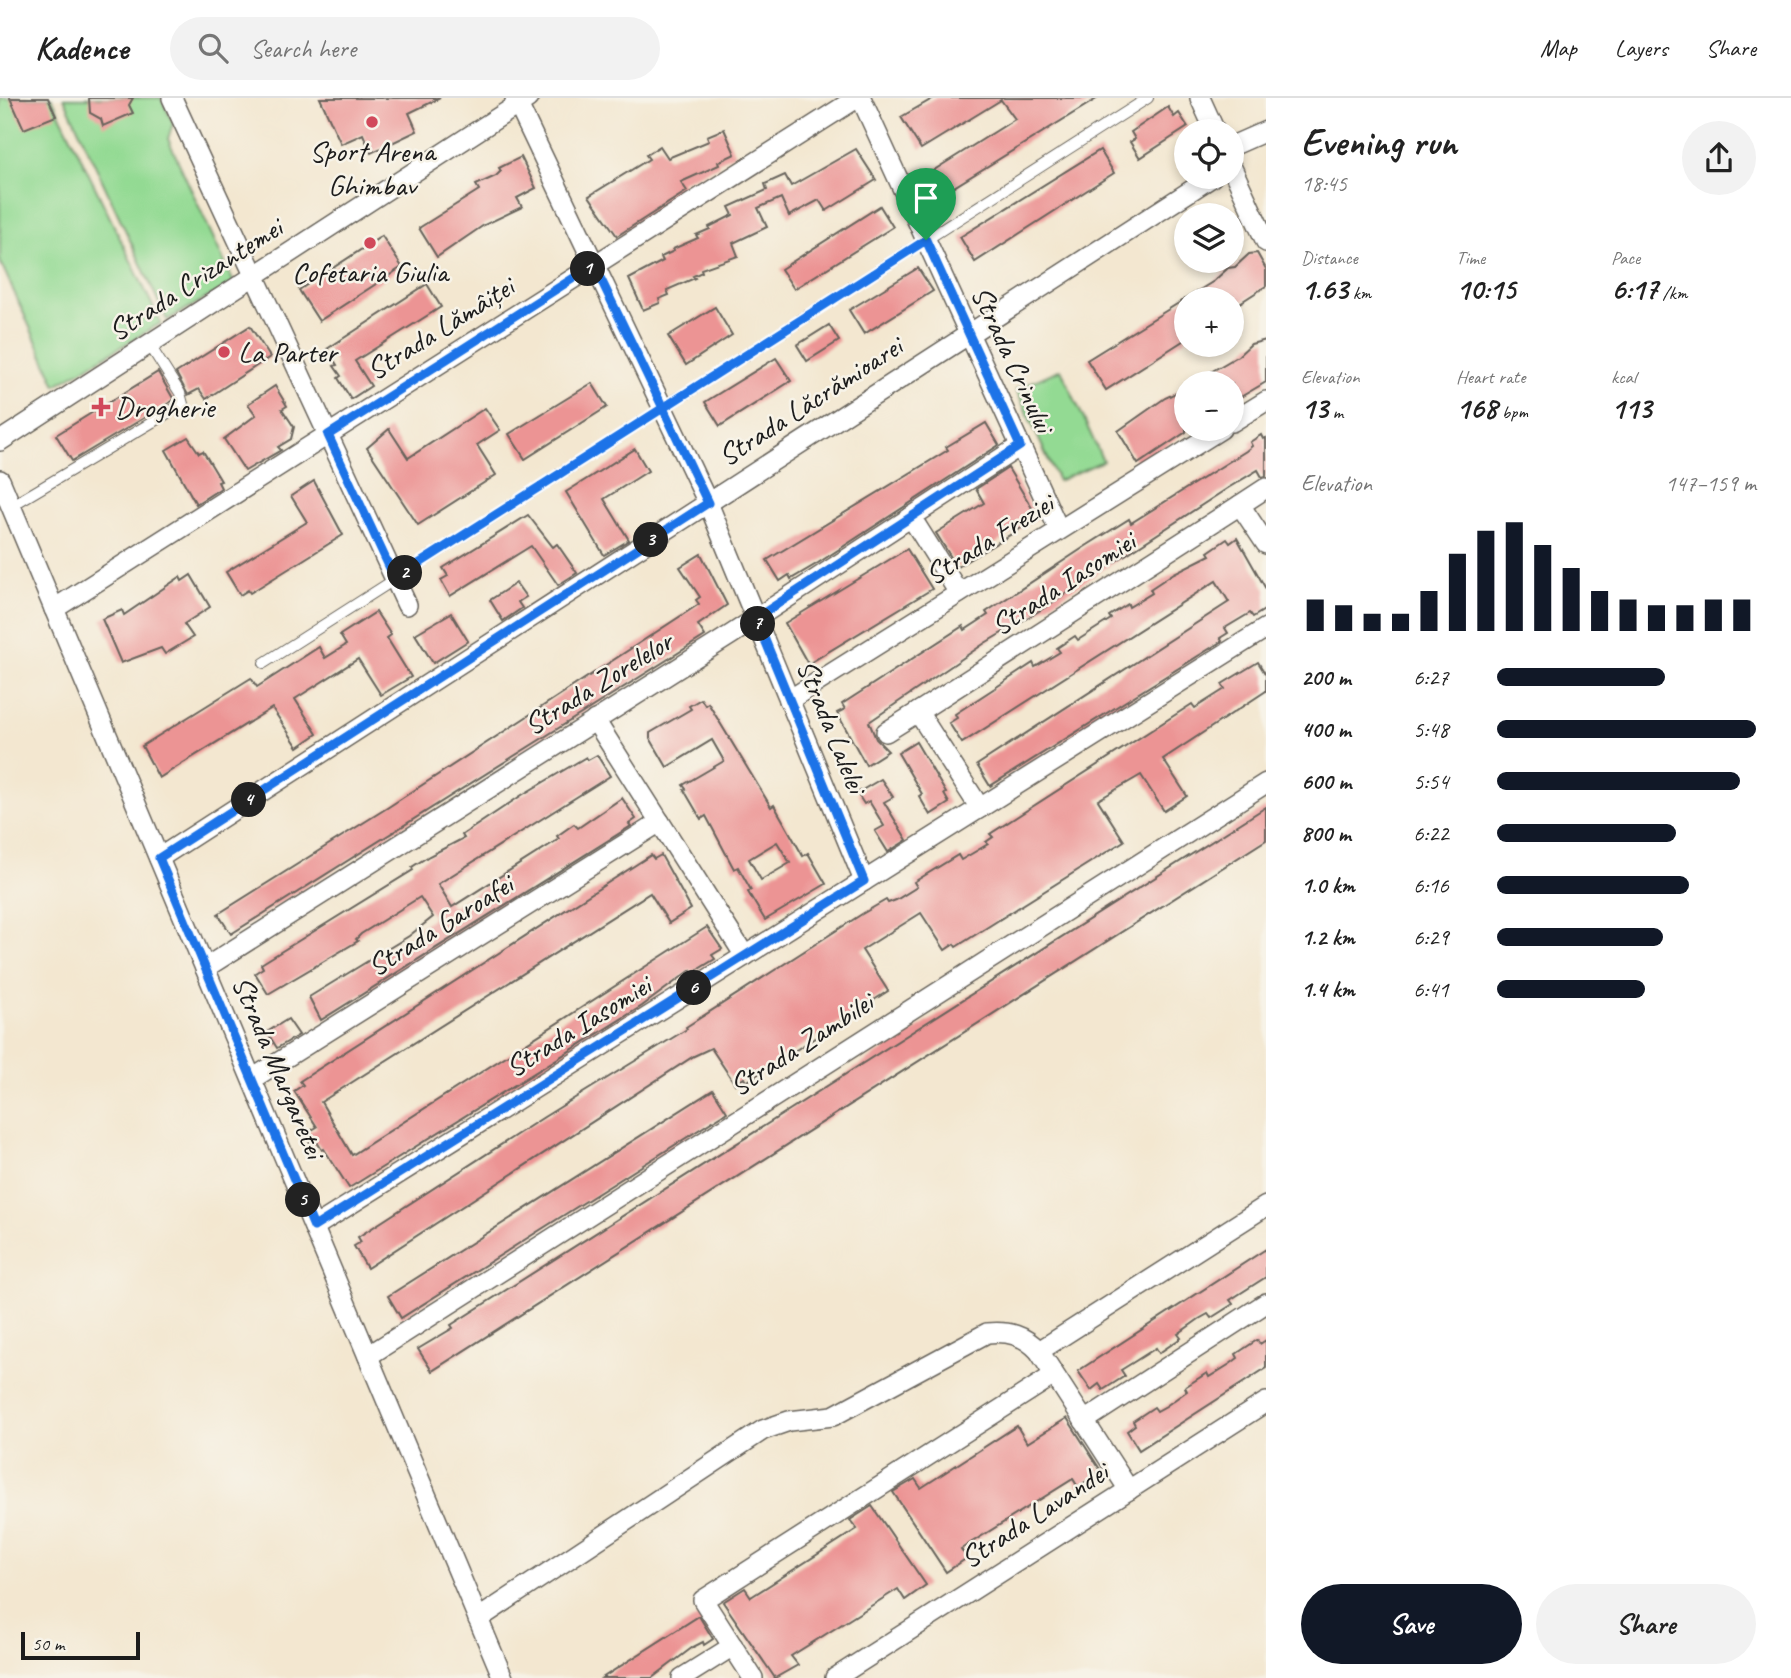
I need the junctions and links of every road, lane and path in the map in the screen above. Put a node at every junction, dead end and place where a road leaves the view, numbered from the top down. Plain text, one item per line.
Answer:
1 (172, 98) edge
2 (859, 98) edge
3 (1148, 98) edge
4 (1200, 98) edge
5 (520, 100) edge
6 (1210, 119) edge
7 (1266, 131) edge
8 (1244, 141) edge
9 (1193, 189) edge
10 (1242, 189) edge
11 (926, 240) junction
12 (1266, 242) edge
13 (594, 265) junction
14 (254, 276) junction
15 (969, 334) junction
16 (149, 344) junction
17 (1266, 401) edge
18 (663, 408) junction
19 (1244, 415) edge
20 (328, 435) junction
21 (0, 440) edge
22 (1202, 441) edge
23 (1020, 446) junction
24 (0, 480) edge
25 (1266, 488) edge
26 (708, 503) junction
27 (1240, 505) junction
28 (11, 506) junction
29 (911, 517) junction
30 (1059, 530) junction
31 (1266, 544) edge
32 (395, 579) junction
33 (959, 593) junction
34 (407, 605) dead end
35 (54, 609) junction
36 (756, 618) junction
37 (1266, 628) edge
38 (264, 663) dead end
39 (789, 700) junction
40 (918, 712) junction
41 (596, 720) junction
42 (886, 732) dead end
43 (1266, 783) edge
44 (980, 808) junction
45 (660, 822) junction
46 (159, 858) junction
47 (864, 881) junction
48 (745, 956) junction
49 (205, 968) junction
50 (252, 1079) junction
51 (1266, 1206) edge
52 (314, 1227) junction
53 (1266, 1303) edge
54 (1039, 1351) junction
55 (368, 1356) junction
56 (1055, 1375) junction
57 (1266, 1402) edge
58 (1084, 1421) junction
59 (1129, 1490) junction
60 (478, 1619) junction
61 (733, 1646) junction
62 (503, 1678) edge
63 (682, 1678) edge
64 (753, 1678) edge
65 (835, 1678) edge

1 - 14 street
2 - 11 street, Strada Crinului
2 - 13 street, Strada Lămâiței
3 - 11 lane
4 - 6 street
5 - 13 street, Strada Lalelei
5 - 14 street, Strada Crizantemei
7 - 8 street
9 - 15 street, Strada Lăcrămioarei
10 - 12 street
11 - 15 street, Strada Crinului
11 - 18 lane
13 - 18 street, Strada Lalelei
13 - 20 street, Strada Lămâiței
14 - 16 street, Strada Crizantemei
14 - 20 street
15 - 23 street, Strada Crinului
15 - 26 street, Strada Lăcrămioarei
16 - 21 street, Strada Crizantemei
16 - 28 lane
17 - 19 street
18 - 26 street, Strada Lalelei
18 - 32 lane
20 - 32 street
20 - 35 street, Strada Lămâiței
22 - 30 street, Strada Freziei
23 - 29 street, Strada Zorelelor
23 - 30 street, Strada Crinului
24 - 28 street, Strada Margaretei
25 - 27 street, Strada Iasomiei
26 - 36 street, Strada Lalelei
26 - 46 street, Strada Lăcrămioarei
27 - 31 street
27 - 40 street, Strada Iasomiei
28 - 35 street, Strada Margaretei
29 - 33 street
29 - 36 street, Strada Zorelelor
30 - 33 street, Strada Freziei
32 - 34 street
32 - 38 lane
33 - 39 street, Strada Freziei
35 - 46 street, Strada Margaretei
36 - 39 street, Strada Lalelei
36 - 41 street, Strada Zorelelor
37 - 44 street, Strada Iasomiei
39 - 47 street, Strada Lalelei
40 - 42 street, Strada Iasomiei
40 - 44 street
41 - 45 street
41 - 49 street, Strada Zorelelor
43 - 55 street, Strada Zambilei
44 - 47 street, Strada Iasomiei
45 - 48 street
45 - 50 street, Strada Garoafei
46 - 49 street, Strada Margaretei
47 - 48 street, Strada Iasomiei
48 - 52 street, Strada Iasomiei
49 - 50 street, Strada Margaretei
50 - 52 street, Strada Margaretei
51 - 54 street
52 - 55 street, Strada Margaretei
53 - 58 street
54 - 56 street
54 - 60 street
55 - 60 street, Strada Margaretei
56 - 58 street
56 - 61 street
57 - 59 street, Strada Lavandei
58 - 59 street
59 - 65 street, Strada Lavandei
60 - 62 street, Strada Margaretei
61 - 63 street
61 - 64 street

